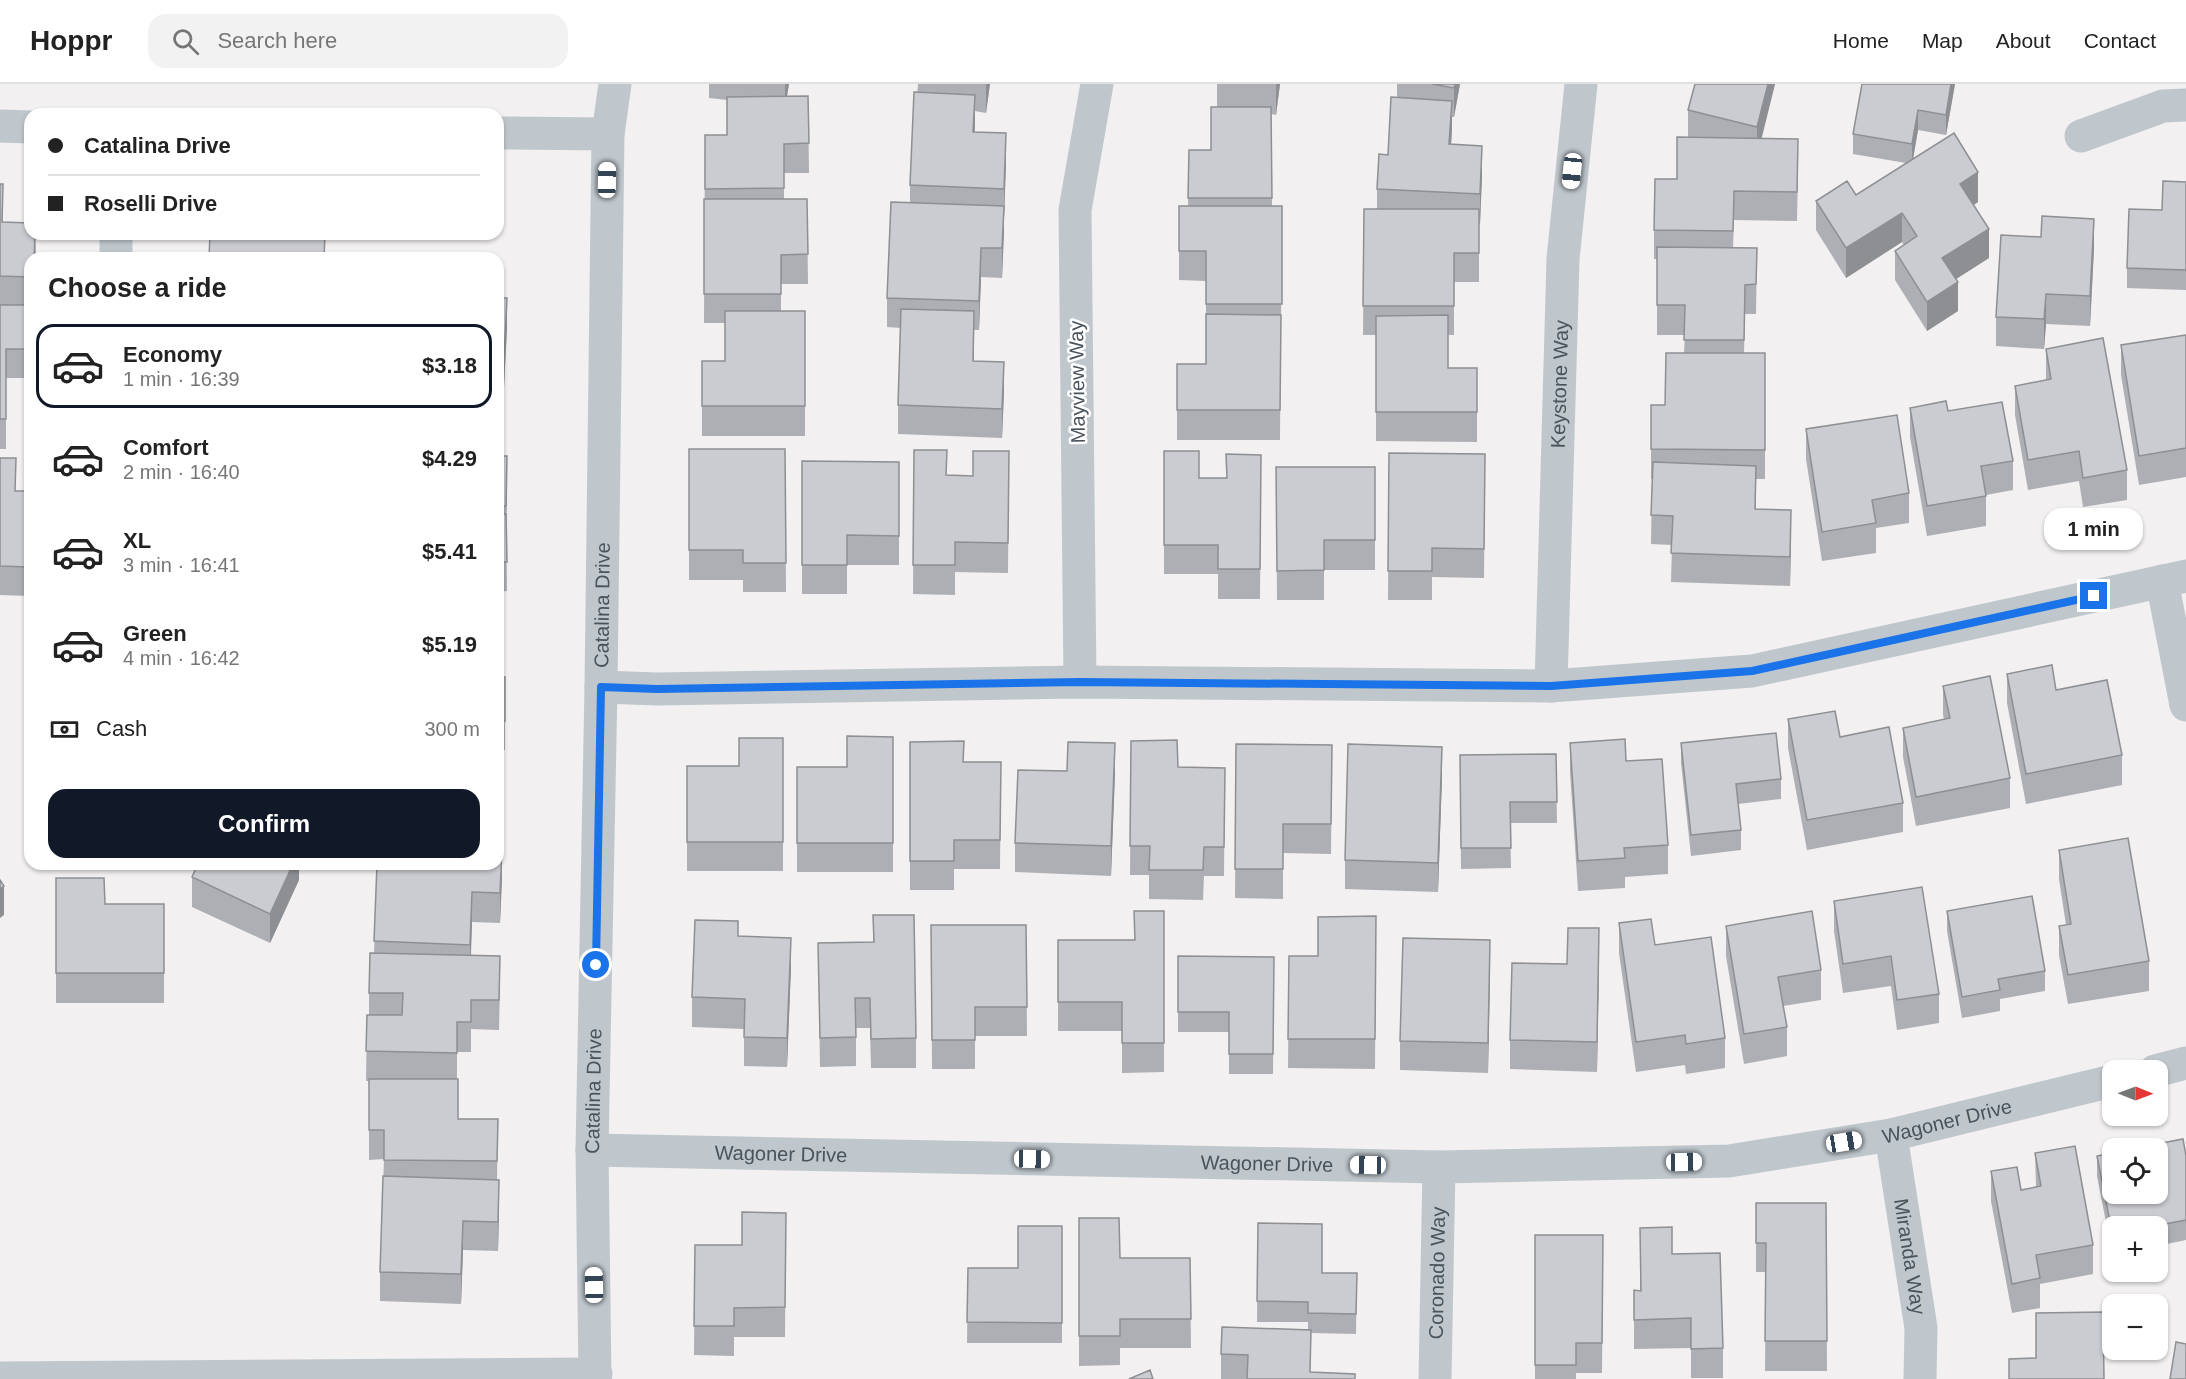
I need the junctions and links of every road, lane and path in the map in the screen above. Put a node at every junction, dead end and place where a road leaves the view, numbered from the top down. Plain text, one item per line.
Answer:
1 (615, 84) edge
2 (1096, 84) edge
3 (1581, 84) edge
4 (2186, 105) edge
5 (0, 126) edge
6 (24, 127) edge
7 (504, 133) edge
8 (608, 134) junction
9 (2081, 136) dead end
10 (2174, 578) edge
11 (1080, 682) junction
12 (1551, 686) junction
13 (601, 687) junction
14 (2186, 705) edge
15 (2186, 1063) edge
16 (2168, 1068) edge
17 (2102, 1083) edge
18 (1891, 1135) junction
19 (592, 1150) junction
20 (1439, 1167) junction
21 (596, 1377) edge
22 (0, 1378) edge
23 (1435, 1379) edge
24 (1920, 1379) edge

1 - 8 street, Catalina Drive
2 - 11 street, Mayview Way
3 - 12 street, Keystone Way
4 - 9 street
5 - 6 street
7 - 8 street
8 - 13 street, Catalina Drive
10 - 12 street
10 - 14 street
11 - 12 street
11 - 13 street
13 - 19 street, Catalina Drive
15 - 16 street
17 - 18 street, Wagoner Drive
18 - 20 street, Wagoner Drive
18 - 24 street, Miranda Way
19 - 20 street, Wagoner Drive
19 - 21 street, Catalina Drive
20 - 23 street, Coronado Way
21 - 22 street

